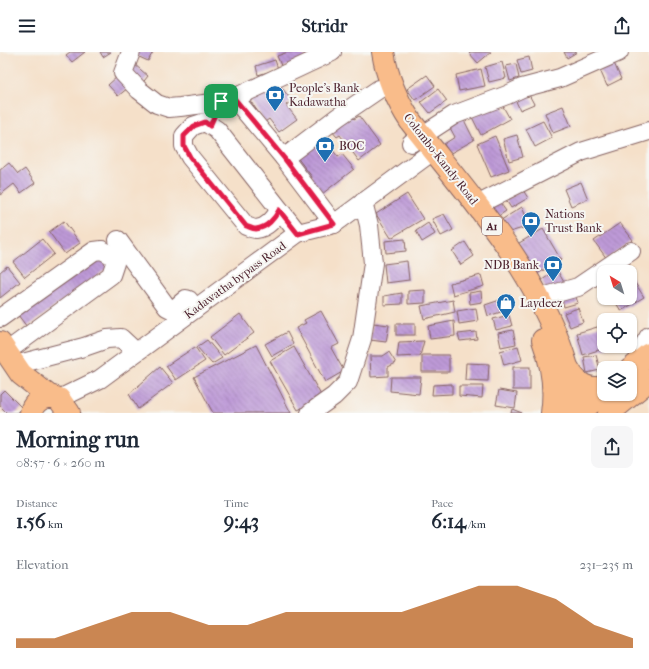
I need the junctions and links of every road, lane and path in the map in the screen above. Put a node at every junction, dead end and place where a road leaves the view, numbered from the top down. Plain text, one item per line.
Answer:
1 (131, 52) edge
2 (332, 52) edge
3 (370, 52) edge
4 (384, 52) edge
5 (619, 52) edge
6 (379, 89) junction
7 (228, 100) junction
8 (210, 126) junction
9 (649, 131) edge
10 (422, 147) junction
11 (284, 158) junction
12 (363, 202) junction
13 (477, 205) junction
14 (279, 210) junction
15 (334, 224) junction
16 (298, 234) junction
17 (118, 240) dead end
18 (631, 251) dead end
19 (539, 298) junction
20 (195, 309) junction
21 (0, 318) edge
22 (649, 336) edge
23 (136, 352) junction
24 (10, 359) edge
25 (641, 367) edge
26 (569, 370) junction
27 (597, 389) edge
28 (597, 398) edge
29 (62, 405) edge
30 (556, 407) edge
31 (31, 411) edge
32 (310, 413) edge
33 (572, 413) edge
34 (579, 413) edge
35 (609, 413) edge

1 - 7 street
2 - 7 street
3 - 6 main road, Colombo-Kandy Road / A1
4 - 10 main road, Colombo-Kandy Road / A1
5 - 10 street, Kadawatha bypass Road
6 - 10 main road, Colombo-Kandy Road / A1
6 - 11 street
7 - 8 street
7 - 11 street
8 - 14 street
8 - 14 street
9 - 13 street
10 - 12 street, Kadawatha bypass Road
10 - 13 main road, Colombo-Kandy Road / A1
10 - 30 main road, Colombo-Kandy Road / A1
11 - 15 street
12 - 15 street, Kadawatha bypass Road
12 - 32 street
13 - 19 main road, Colombo-Kandy Road / A1
14 - 16 street
15 - 16 street, Kadawatha bypass Road
16 - 20 street, Kadawatha bypass Road
17 - 20 street
18 - 19 street
19 - 26 main road, Colombo-Kandy Road / A1
20 - 23 street, Kadawatha bypass Road
21 - 24 street
22 - 25 street
23 - 24 street
23 - 29 street, Kadawatha bypass Road
24 - 29 main road
24 - 31 main road
25 - 35 main road
26 - 27 main road
26 - 33 main road, Colombo-Kandy Road / A1
28 - 34 main road
29 - 31 main road

